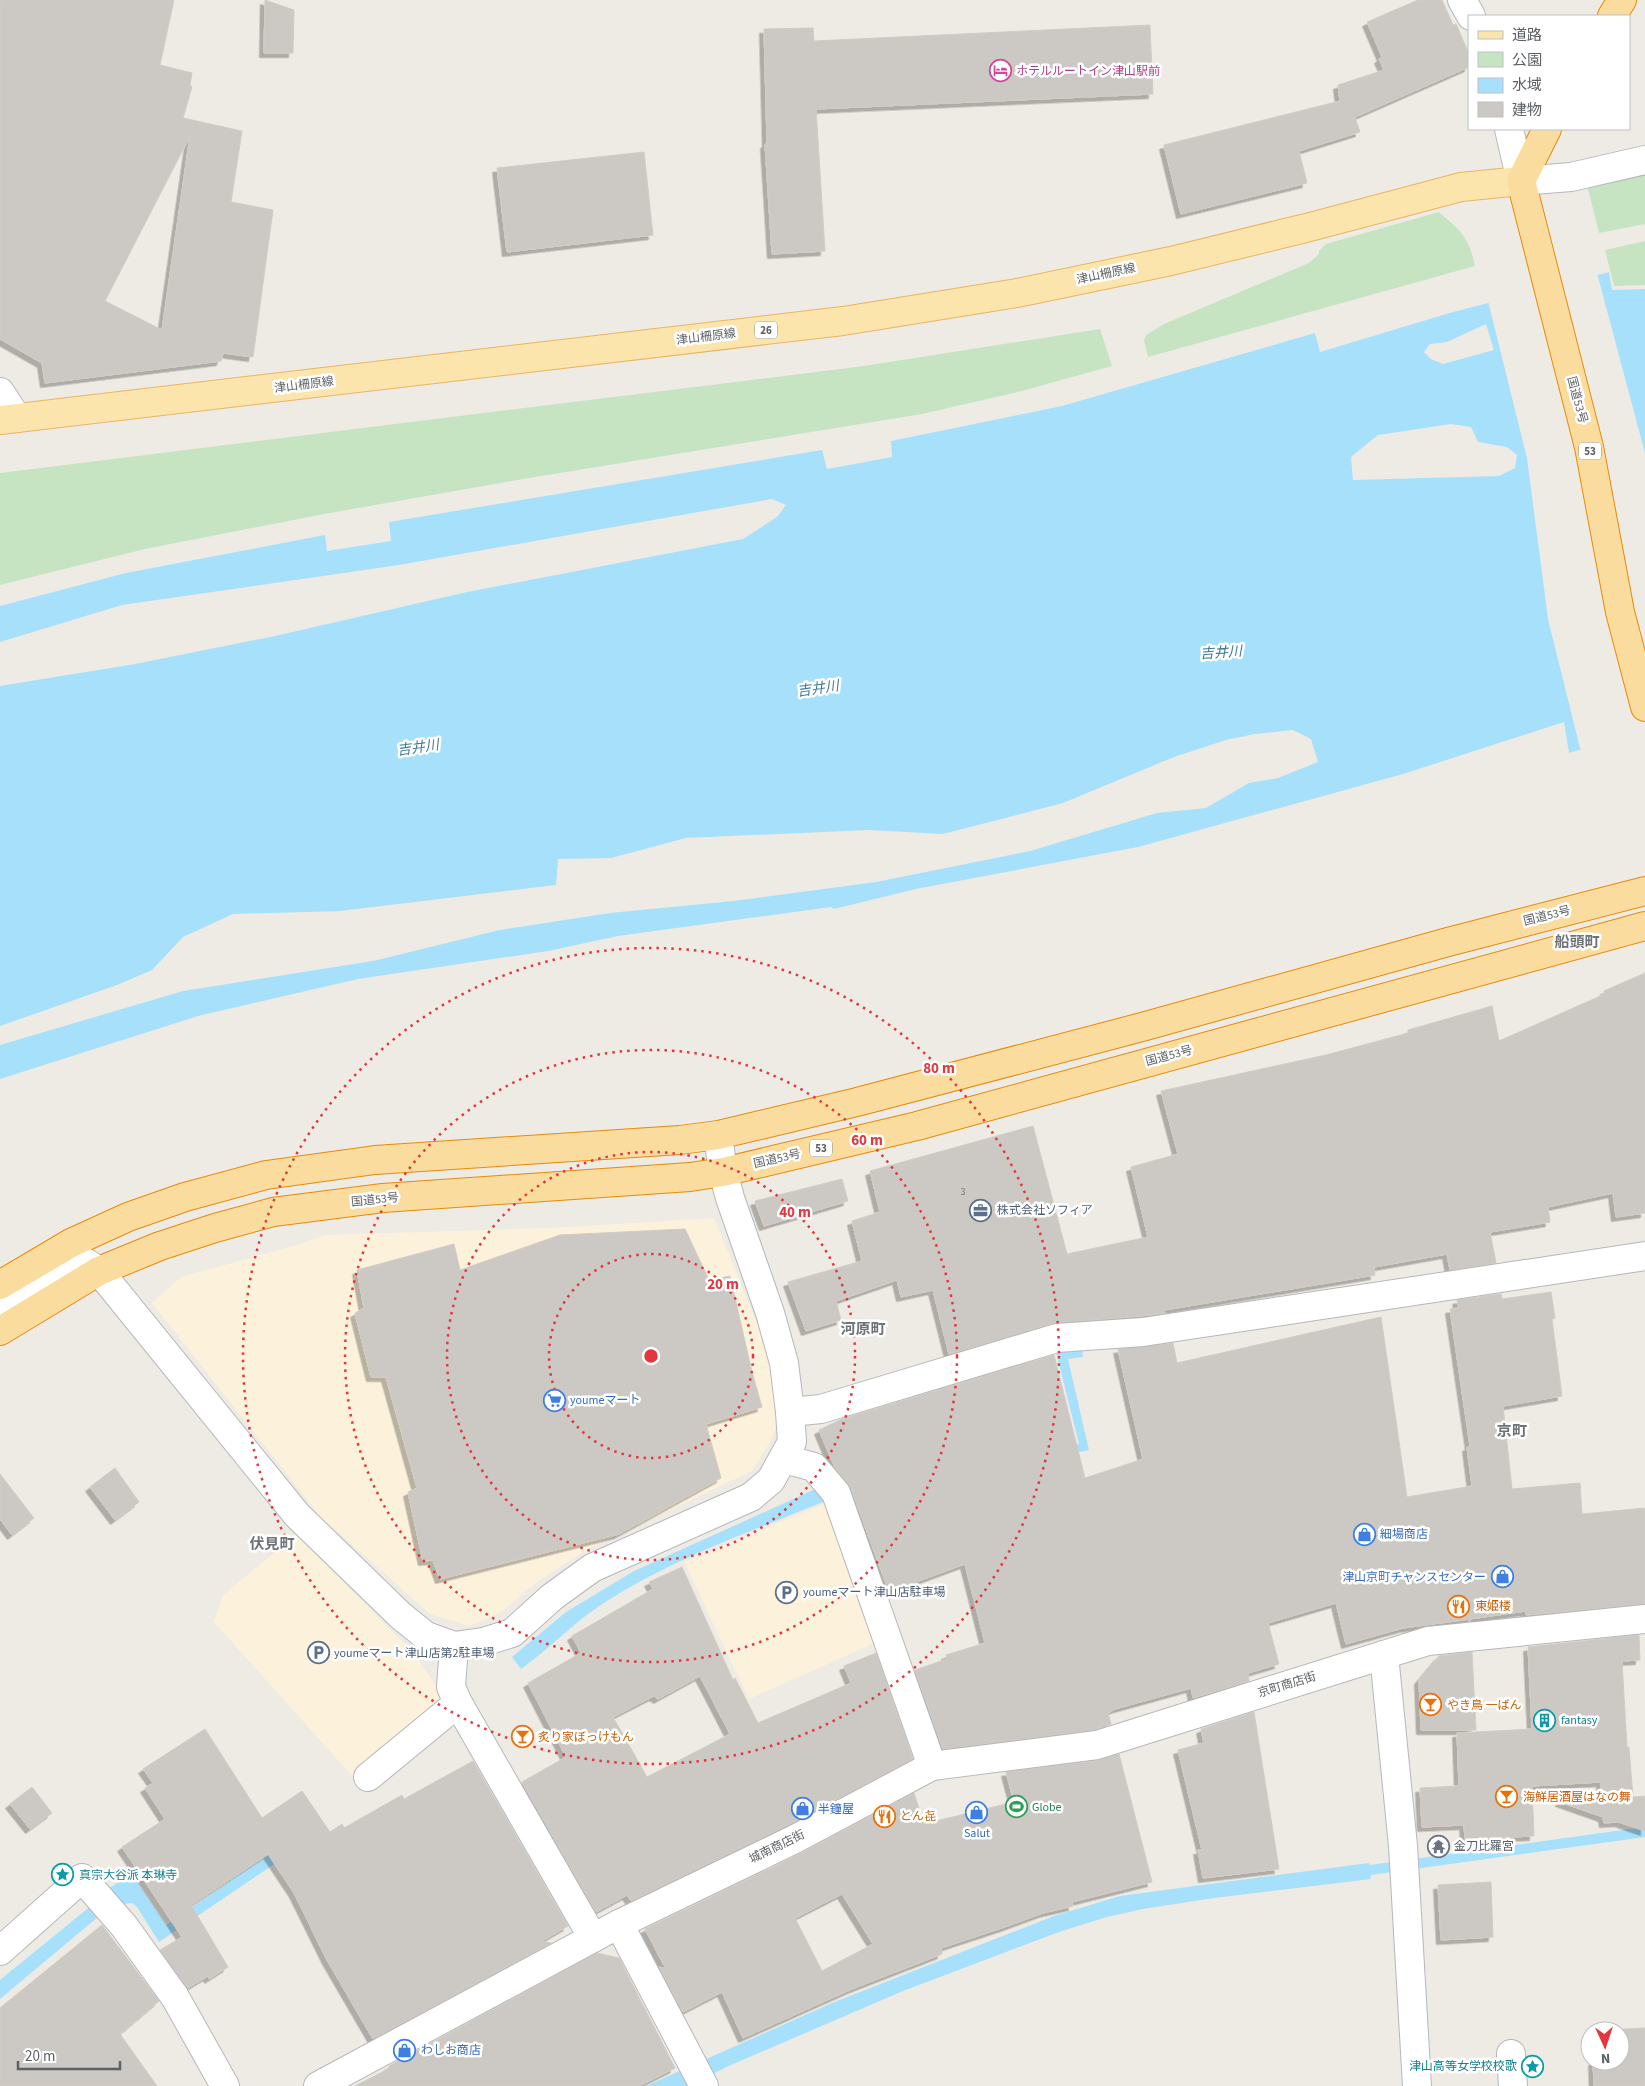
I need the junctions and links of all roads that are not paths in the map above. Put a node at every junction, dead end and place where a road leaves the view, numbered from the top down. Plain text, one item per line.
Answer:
1 (1462, 0) edge
2 (1622, 0) edge
3 (1470, 15) edge
4 (1613, 15) edge
5 (1509, 130) edge
6 (1548, 130) edge
7 (1645, 160) edge
8 (1523, 188) junction
9 (0, 392) edge
10 (9, 419) edge
11 (1645, 708) edge
12 (1645, 891) edge
13 (1645, 926) edge
14 (718, 1135) junction
15 (724, 1172) junction
16 (1645, 1256) edge
17 (99, 1271) junction
18 (0, 1285) edge
19 (0, 1305) edge
20 (0, 1332) edge
21 (790, 1412) junction
22 (784, 1459) junction
23 (1645, 1619) edge
24 (454, 1646) junction
25 (1384, 1655) junction
26 (458, 1703) junction
27 (932, 1766) junction
28 (368, 1777) dead end
29 (620, 1924) junction
30 (593, 1938) junction
31 (0, 1951) edge
32 (1511, 2054) dead end
33 (225, 2086) edge
34 (318, 2086) edge
35 (704, 2086) edge
36 (1417, 2086) edge
37 (1513, 2086) edge

1 - 3 street
2 - 4 highway
5 - 8 street
6 - 8 highway
7 - 8 street
8 - 10 main road, 津山柵原線 / 26
8 - 11 highway, 国道53号 / 53
9 - 10 street
12 - 14 highway, 国道53号
13 - 15 highway, 国道53号 / 53
14 - 15 street
14 - 18 highway, 国道53号
15 - 17 highway, 国道53号 / 53
15 - 21 street
16 - 21 street
17 - 19 street
17 - 20 highway, 国道53号 / 53
17 - 24 street
21 - 22 street
22 - 24 street
22 - 27 street
23 - 25 street, 京町商店街
24 - 26 street
25 - 27 street, 京町商店街
25 - 36 street
26 - 28 street
26 - 30 street
27 - 29 street, 城南商店街
29 - 30 street, 城南商店街
29 - 35 street
30 - 34 street, 城南商店街
31 - 33 street
32 - 37 street

